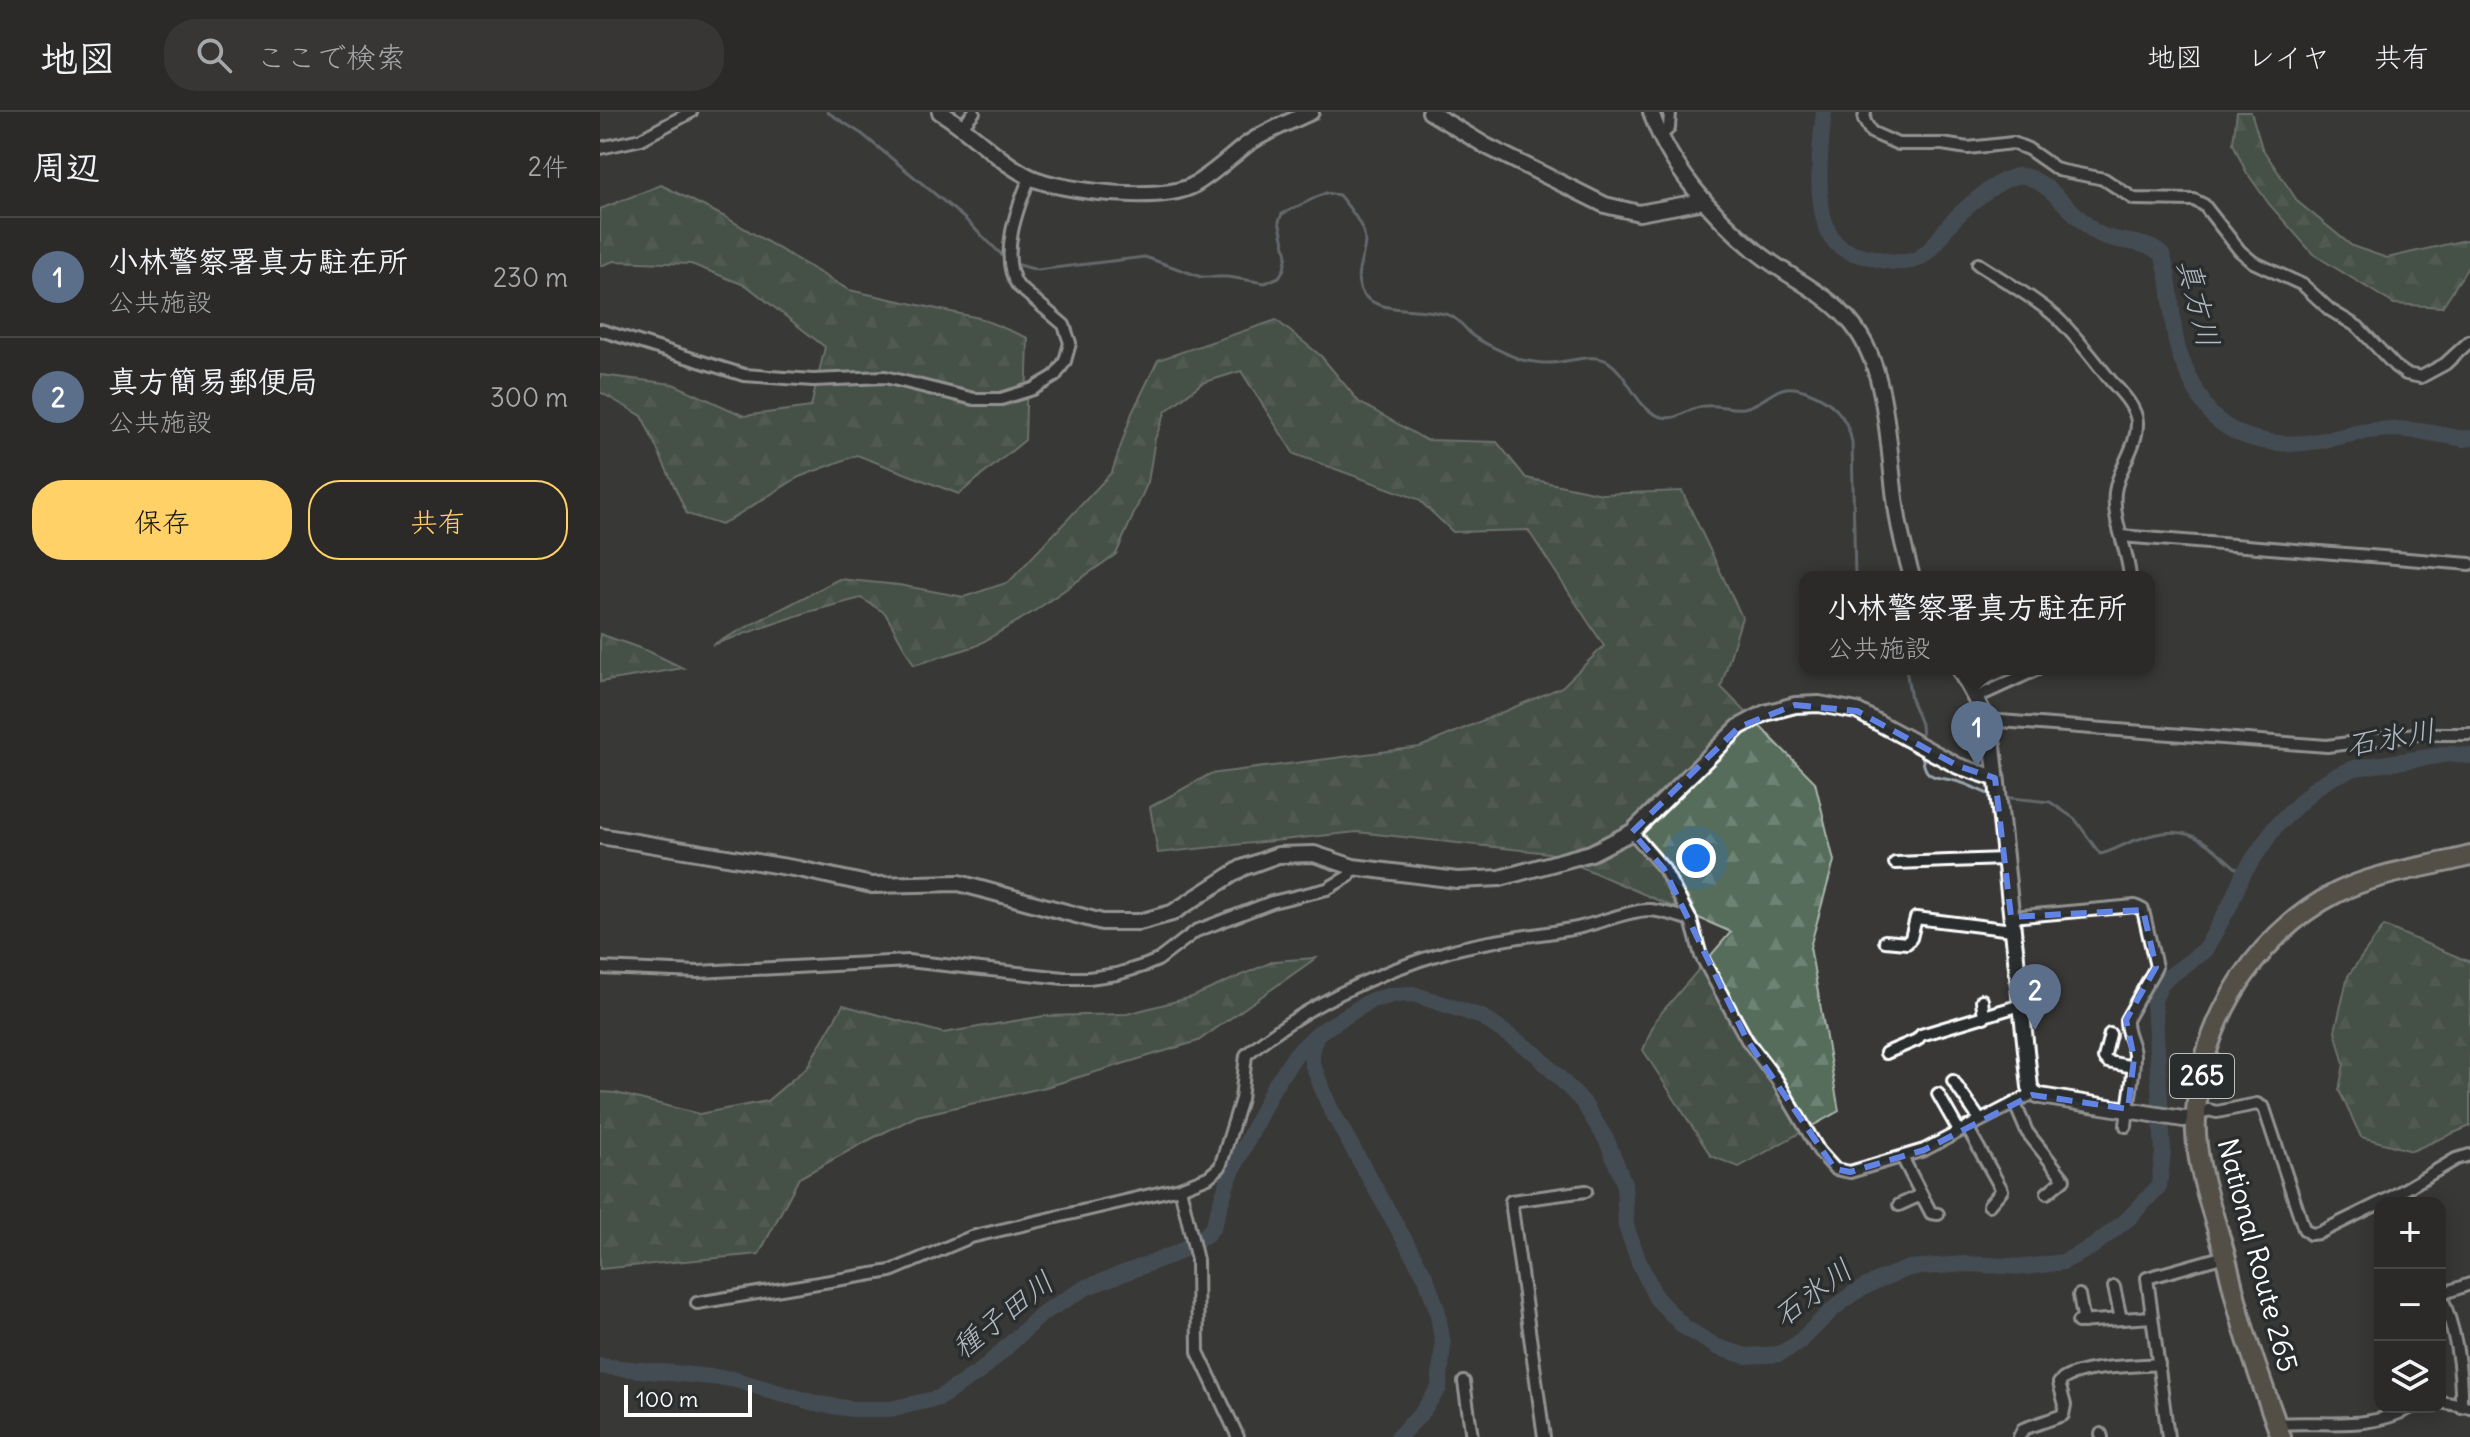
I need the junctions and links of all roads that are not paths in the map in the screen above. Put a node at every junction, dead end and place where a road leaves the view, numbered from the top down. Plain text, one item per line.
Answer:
1 (691, 112) edge
2 (940, 112) edge
3 (974, 112) edge
4 (1311, 112) edge
5 (1430, 112) edge
6 (1651, 112) edge
7 (1670, 112) edge
8 (1865, 112) edge
9 (963, 125) junction
10 (1659, 137) junction
11 (600, 148) edge
12 (1030, 177) junction
13 (1704, 201) junction
14 (1978, 264) dead end
15 (600, 330) edge
16 (2470, 341) edge
17 (2121, 536) junction
18 (2470, 564) edge
19 (1911, 571) edge
20 (2129, 571) edge
21 (1963, 675) edge
22 (2025, 675) edge
23 (1977, 697) junction
24 (1987, 720) junction
25 (2470, 734) edge
26 (1995, 778) junction
27 (1632, 832) junction
28 (600, 836) edge
29 (2470, 856) edge
30 (2004, 859) junction
31 (1895, 863) dead end
32 (1353, 867) junction
33 (1691, 920) junction
34 (2012, 923) junction
35 (1885, 941) dead end
36 (600, 968) edge
37 (1982, 1000) dead end
38 (2021, 1005) junction
39 (1984, 1017) junction
40 (2110, 1034) dead end
41 (1886, 1053) dead end
42 (2133, 1067) junction
43 (1953, 1081) dead end
44 (2034, 1093) junction
45 (1938, 1094) dead end
46 (2015, 1104) junction
47 (2130, 1109) junction
48 (2189, 1119) junction
49 (1980, 1120) junction
50 (2126, 1126) dead end
51 (1963, 1129) junction
52 (2470, 1155) edge
53 (1902, 1157) junction
54 (1180, 1188) junction
55 (1586, 1191) dead end
56 (2047, 1193) dead end
57 (1921, 1195) junction
58 (2396, 1197) edge
59 (1899, 1205) dead end
60 (1989, 1205) dead end
61 (2374, 1208) edge
62 (1938, 1214) dead end
63 (2225, 1256) junction
64 (2470, 1284) edge
65 (2114, 1287) dead end
66 (2446, 1292) edge
67 (2079, 1295) dead end
68 (697, 1303) dead end
69 (2446, 1308) edge
70 (2152, 1317) junction
71 (2121, 1319) junction
72 (2159, 1364) junction
73 (1464, 1382) dead end
74 (2446, 1403) edge
75 (2466, 1407) edge
76 (2399, 1413) edge
77 (2279, 1431) edge
78 (1238, 1437) edge
79 (1472, 1437) edge
80 (1544, 1437) edge
81 (2019, 1437) edge
82 (2168, 1437) edge

1 - 11 street
2 - 9 main road
3 - 9 street
4 - 12 main road
5 - 13 main road
6 - 10 main road
7 - 10 street
8 - 16 street
9 - 12 main road
10 - 13 main road
12 - 15 street
13 - 19 main road
14 - 17 street
17 - 18 street
17 - 20 street
21 - 23 main road
22 - 23 street
23 - 24 main road
24 - 25 street
24 - 26 main road
26 - 27 main road
26 - 30 main road
27 - 32 main road
27 - 33 street
28 - 32 main road
29 - 48 highway, National Route 265 / 265
30 - 31 street
30 - 34 main road
32 - 36 street
33 - 53 street
33 - 54 street
34 - 35 street
34 - 38 main road
34 - 42 street
37 - 39 street
38 - 39 street
38 - 44 main road
39 - 41 street
40 - 42 street
42 - 47 street
43 - 49 street
44 - 46 street
44 - 47 main road
45 - 51 street
46 - 49 street
46 - 56 street
47 - 48 main road
47 - 50 street
48 - 61 street
48 - 63 highway, National Route 265 / 265
49 - 51 street
51 - 53 street
51 - 60 street
52 - 58 street
53 - 57 street
54 - 68 street
54 - 78 street
55 - 80 street
57 - 59 street
57 - 62 street
63 - 70 street
63 - 77 highway, National Route 265 / 265
64 - 66 street
65 - 71 street
67 - 71 street
69 - 75 street
70 - 71 street
70 - 72 street
72 - 81 street
72 - 82 street
73 - 79 street
74 - 75 street
76 - 77 street

